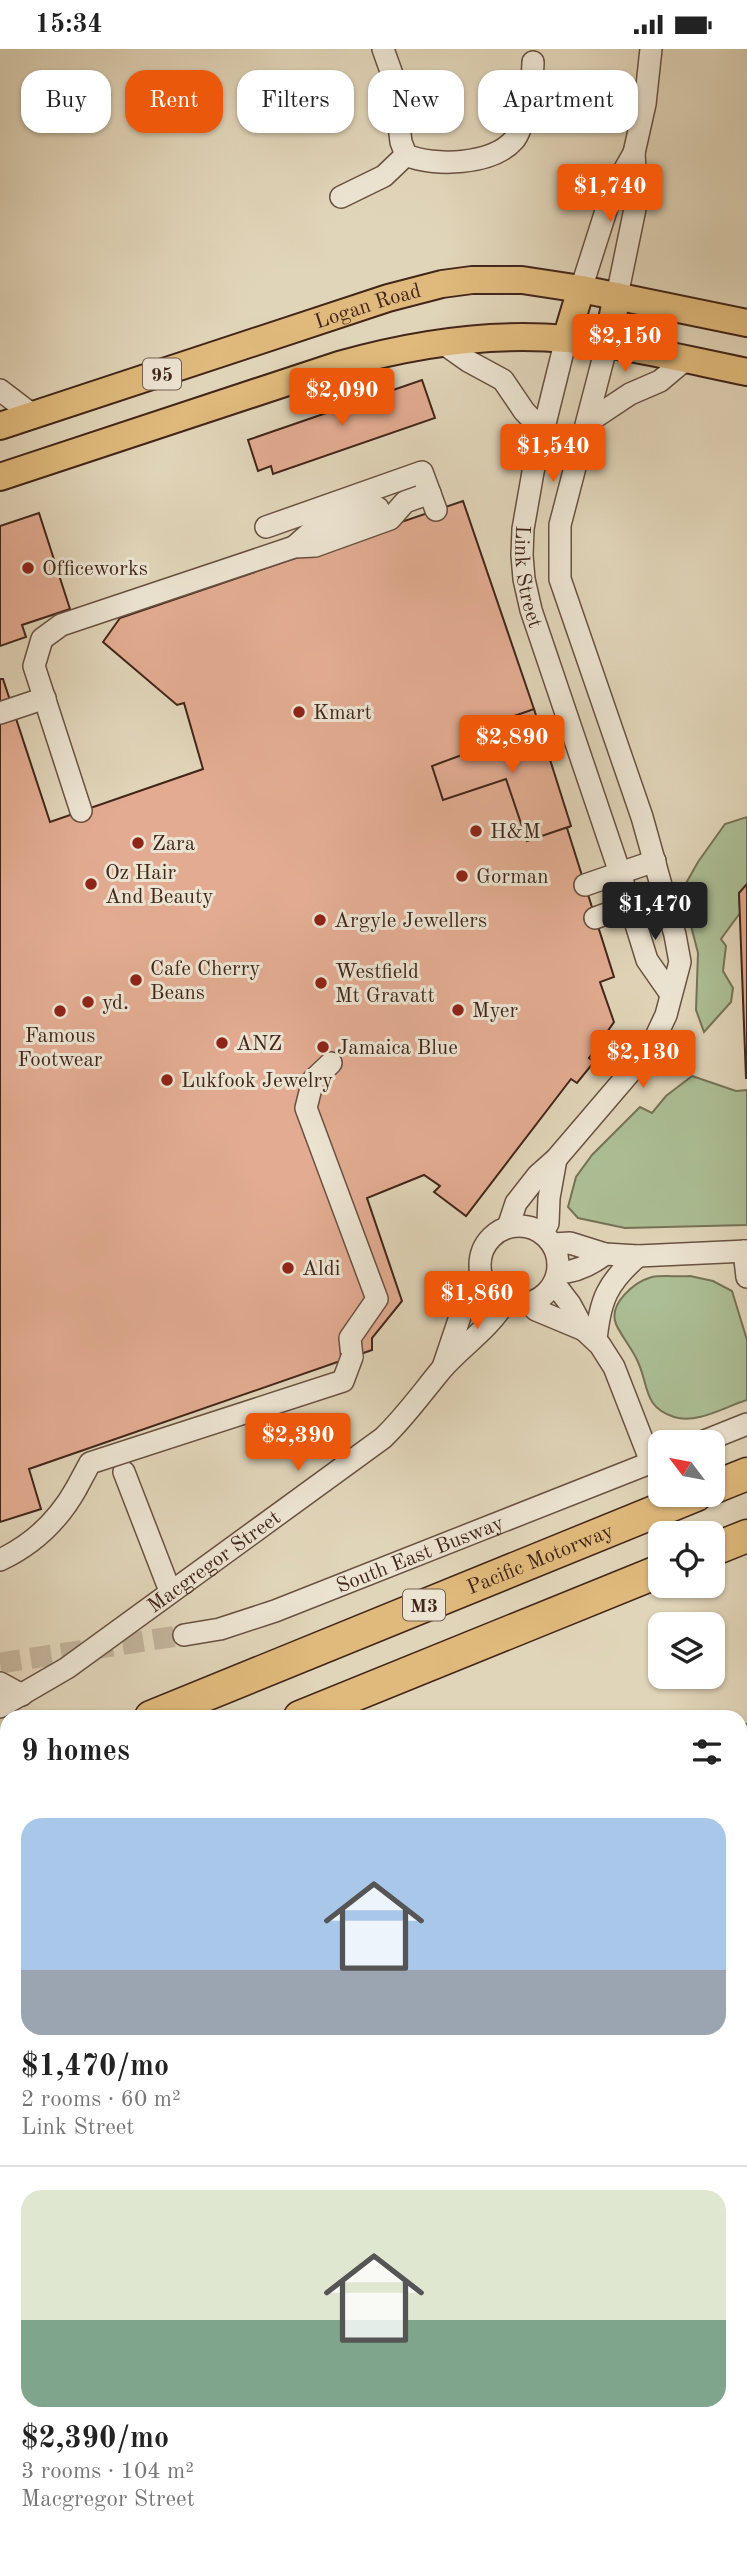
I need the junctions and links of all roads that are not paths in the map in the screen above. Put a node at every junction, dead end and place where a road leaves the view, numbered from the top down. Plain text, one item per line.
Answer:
1 (383, 49) edge
2 (651, 49) edge
3 (533, 62) dead end
4 (634, 153) junction
5 (405, 155) junction
6 (341, 197) dead end
7 (581, 289) junction
8 (617, 296) junction
9 (747, 323) edge
10 (566, 339) junction
11 (441, 342) junction
12 (607, 344) junction
13 (685, 360) junction
14 (747, 372) edge
15 (0, 390) edge
16 (34, 416) junction
17 (587, 422) junction
18 (0, 426) edge
19 (543, 431) junction
20 (0, 477) edge
21 (378, 508) dead end
22 (265, 527) dead end
23 (294, 547) junction
24 (45, 698) junction
25 (6, 711) edge
26 (81, 811) dead end
27 (655, 861) junction
28 (620, 873) junction
29 (584, 885) dead end
30 (664, 893) junction
31 (630, 905) junction
32 (595, 918) dead end
33 (670, 993) junction
34 (331, 1063) dead end
35 (556, 1159) junction
36 (508, 1227) junction
37 (548, 1239) junction
38 (746, 1251) edge
39 (605, 1254) junction
40 (638, 1256) junction
41 (481, 1275) junction
42 (747, 1276) edge
43 (556, 1278) junction
44 (505, 1302) junction
45 (529, 1303) junction
46 (590, 1335) junction
47 (442, 1369) junction
48 (747, 1424) edge
49 (725, 1433) edge
50 (648, 1442) edge
51 (648, 1464) edge
52 (124, 1472) dead end
53 (747, 1474) edge
54 (725, 1483) edge
55 (667, 1507) edge
56 (747, 1536) edge
57 (725, 1545) edge
58 (0, 1560) edge
59 (648, 1576) edge
60 (170, 1591) junction
61 (184, 1635) tunnel mouth
62 (0, 1683) edge
63 (22, 1695) junction
64 (0, 1707) edge
65 (168, 1710) edge
66 (317, 1710) edge

1 - 5 street
2 - 4 street, Link Street
3 - 5 street
4 - 7 street, Link Street
4 - 8 street, Link Street
5 - 6 street
7 - 8 main road, Logan Road / 95
7 - 10 main road, Link Street
7 - 16 main road, Logan Road / 95
8 - 9 main road, Logan Road / 95
8 - 12 main road, Link Street
10 - 11 main road, 95
10 - 12 main road, 95
10 - 19 street, Link Street
11 - 19 street
11 - 20 main road, 95
12 - 13 main road, 95
12 - 17 street, Link Street
13 - 14 main road, 95
13 - 17 street
15 - 16 street
16 - 18 main road, Logan Road / 95
17 - 27 street, Link Street
19 - 28 street, Link Street
21 - 23 street
22 - 23 street
23 - 24 street
24 - 25 street
24 - 26 street
27 - 28 street
27 - 30 street, Link Street
28 - 29 street
28 - 31 street, Link Street
30 - 31 street
30 - 33 street, Link Street
31 - 32 street
31 - 33 street, Link Street
33 - 35 street, Link Street
34 - 58 street, bridge
35 - 36 street, Link Street
35 - 37 street
36 - 37 street
36 - 41 street
37 - 39 street
37 - 43 street
38 - 40 street
38 - 42 street
39 - 40 street
39 - 43 street
40 - 46 street
41 - 44 street
41 - 47 street, Macgregor Street
43 - 45 street
43 - 46 street, South East Busway
44 - 45 street
44 - 47 street, Macgregor Street
45 - 46 street
46 - 50 street, South East Busway
47 - 60 street, Macgregor Street
48 - 49 street
51 - 61 street, South East Busway
52 - 60 street
53 - 54 highway
55 - 65 highway, Pacific Motorway / M3
56 - 57 highway
59 - 66 highway
60 - 63 street, Macgregor Street
62 - 63 street
63 - 64 street, Macgregor Street

